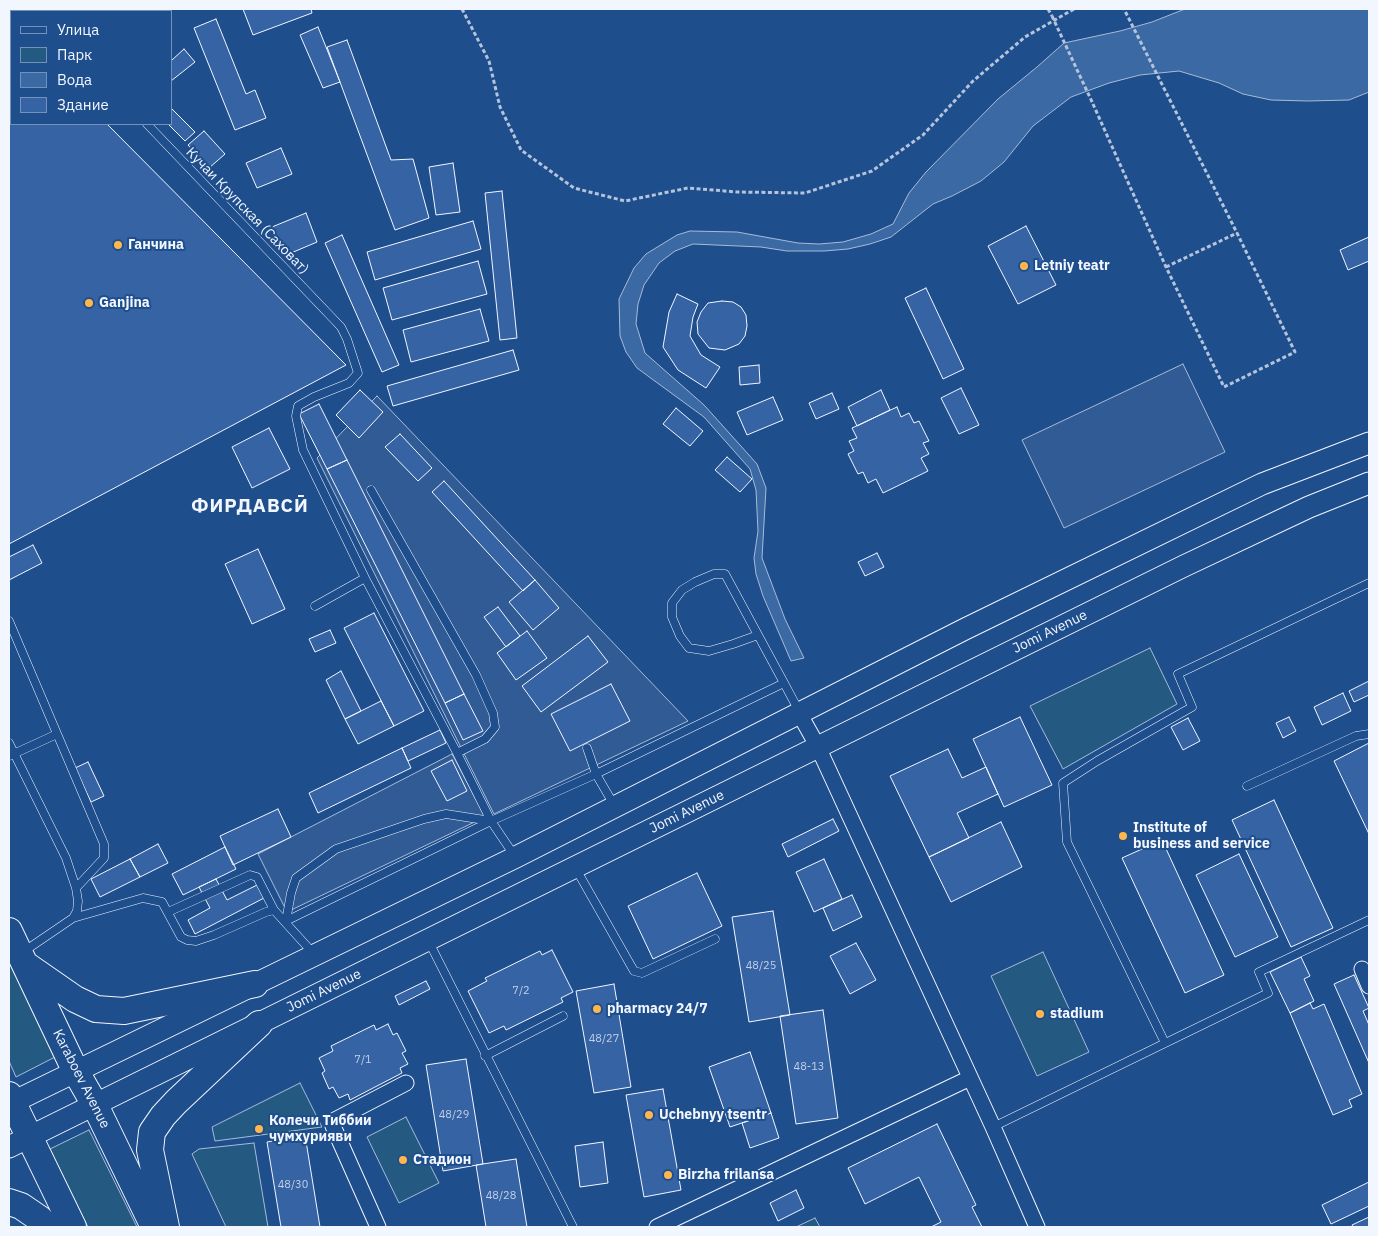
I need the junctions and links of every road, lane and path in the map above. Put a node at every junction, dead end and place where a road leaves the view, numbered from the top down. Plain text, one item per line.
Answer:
1 (462, 9) edge
2 (1048, 9) edge
3 (1074, 9) edge
4 (1124, 9) edge
5 (148, 125) edge
6 (1237, 232) junction
7 (1166, 267) junction
8 (1369, 443) edge
9 (1369, 484) edge
10 (371, 490) dead end
11 (365, 578) junction
12 (1369, 583) edge
13 (314, 606) dead end
14 (9, 621) edge
15 (758, 635) junction
16 (784, 683) junction
17 (799, 713) junction
18 (57, 734) junction
19 (1369, 734) edge
20 (9, 743) edge
21 (818, 747) junction
22 (586, 748) dead end
23 (458, 753) junction
24 (11, 755) edge
25 (596, 774) junction
26 (1247, 786) dead end
27 (615, 807) junction
28 (491, 820) junction
29 (516, 857) junction
30 (576, 867) junction
31 (76, 888) junction
32 (274, 910) junction
33 (168, 912) junction
34 (73, 918) junction
35 (1369, 920) edge
36 (286, 921) junction
37 (9, 931) edge
38 (716, 939) dead end
39 (428, 940) junction
40 (315, 955) junction
41 (22, 959) junction
42 (1362, 968) dead end
43 (255, 984) junction
44 (1369, 986) edge
45 (563, 1016) dead end
46 (259, 1024) junction
47 (1164, 1044) junction
48 (485, 1056) junction
49 (75, 1070) junction
50 (970, 1078) junction
51 (406, 1083) dead end
52 (10, 1100) edge
53 (95, 1105) junction
54 (993, 1127) junction
55 (19, 1142) edge
56 (9, 1202) edge
57 (47, 1227) edge
58 (73, 1227) edge
59 (154, 1227) edge
60 (166, 1227) edge
61 (378, 1227) edge
62 (573, 1227) edge
63 (657, 1227) edge
64 (1037, 1227) edge

1 - 3 path
2 - 7 path, bridge
4 - 6 path
5 - 11 lane, Кучаи Крупская (Саховат)
6 - 7 path
6 - 7 path
8 - 17 main road
9 - 21 main road, Jomi Avenue
10 - 23 lane
11 - 13 lane
11 - 23 lane
12 - 47 lane
14 - 18 lane
15 - 15 lane
15 - 16 lane
16 - 17 lane
16 - 25 lane
17 - 21 street
17 - 27 main road
18 - 24 lane
18 - 31 lane
19 - 26 lane
20 - 24 lane
21 - 30 main road, Jomi Avenue
21 - 50 street
22 - 25 lane
23 - 28 lane
24 - 31 lane
25 - 27 lane
25 - 28 lane
27 - 29 main road
28 - 29 lane
28 - 36 lane
28 - 36 lane
29 - 40 main road
30 - 38 lane
30 - 39 main road, Jomi Avenue
31 - 34 lane
32 - 33 lane
32 - 33 lane
32 - 36 lane
33 - 34 lane
34 - 41 lane
35 - 47 lane
36 - 40 lane
37 - 41 highway, Karaboev Avenue
39 - 46 main road, Jomi Avenue
39 - 48 lane
40 - 43 main road
41 - 43 highway
41 - 49 highway, Karaboev Avenue
42 - 44 street
43 - 49 main road
45 - 48 lane
46 - 53 main road, Jomi Avenue
46 - 60 highway
47 - 54 lane
48 - 62 lane
49 - 52 main road
49 - 53 highway, Karaboev Avenue
50 - 54 street
50 - 63 street
51 - 61 street
52 - 55 highway
53 - 55 main road, Jomi Avenue
53 - 59 highway, Karaboev Avenue
54 - 64 street
55 - 58 highway
56 - 57 highway

